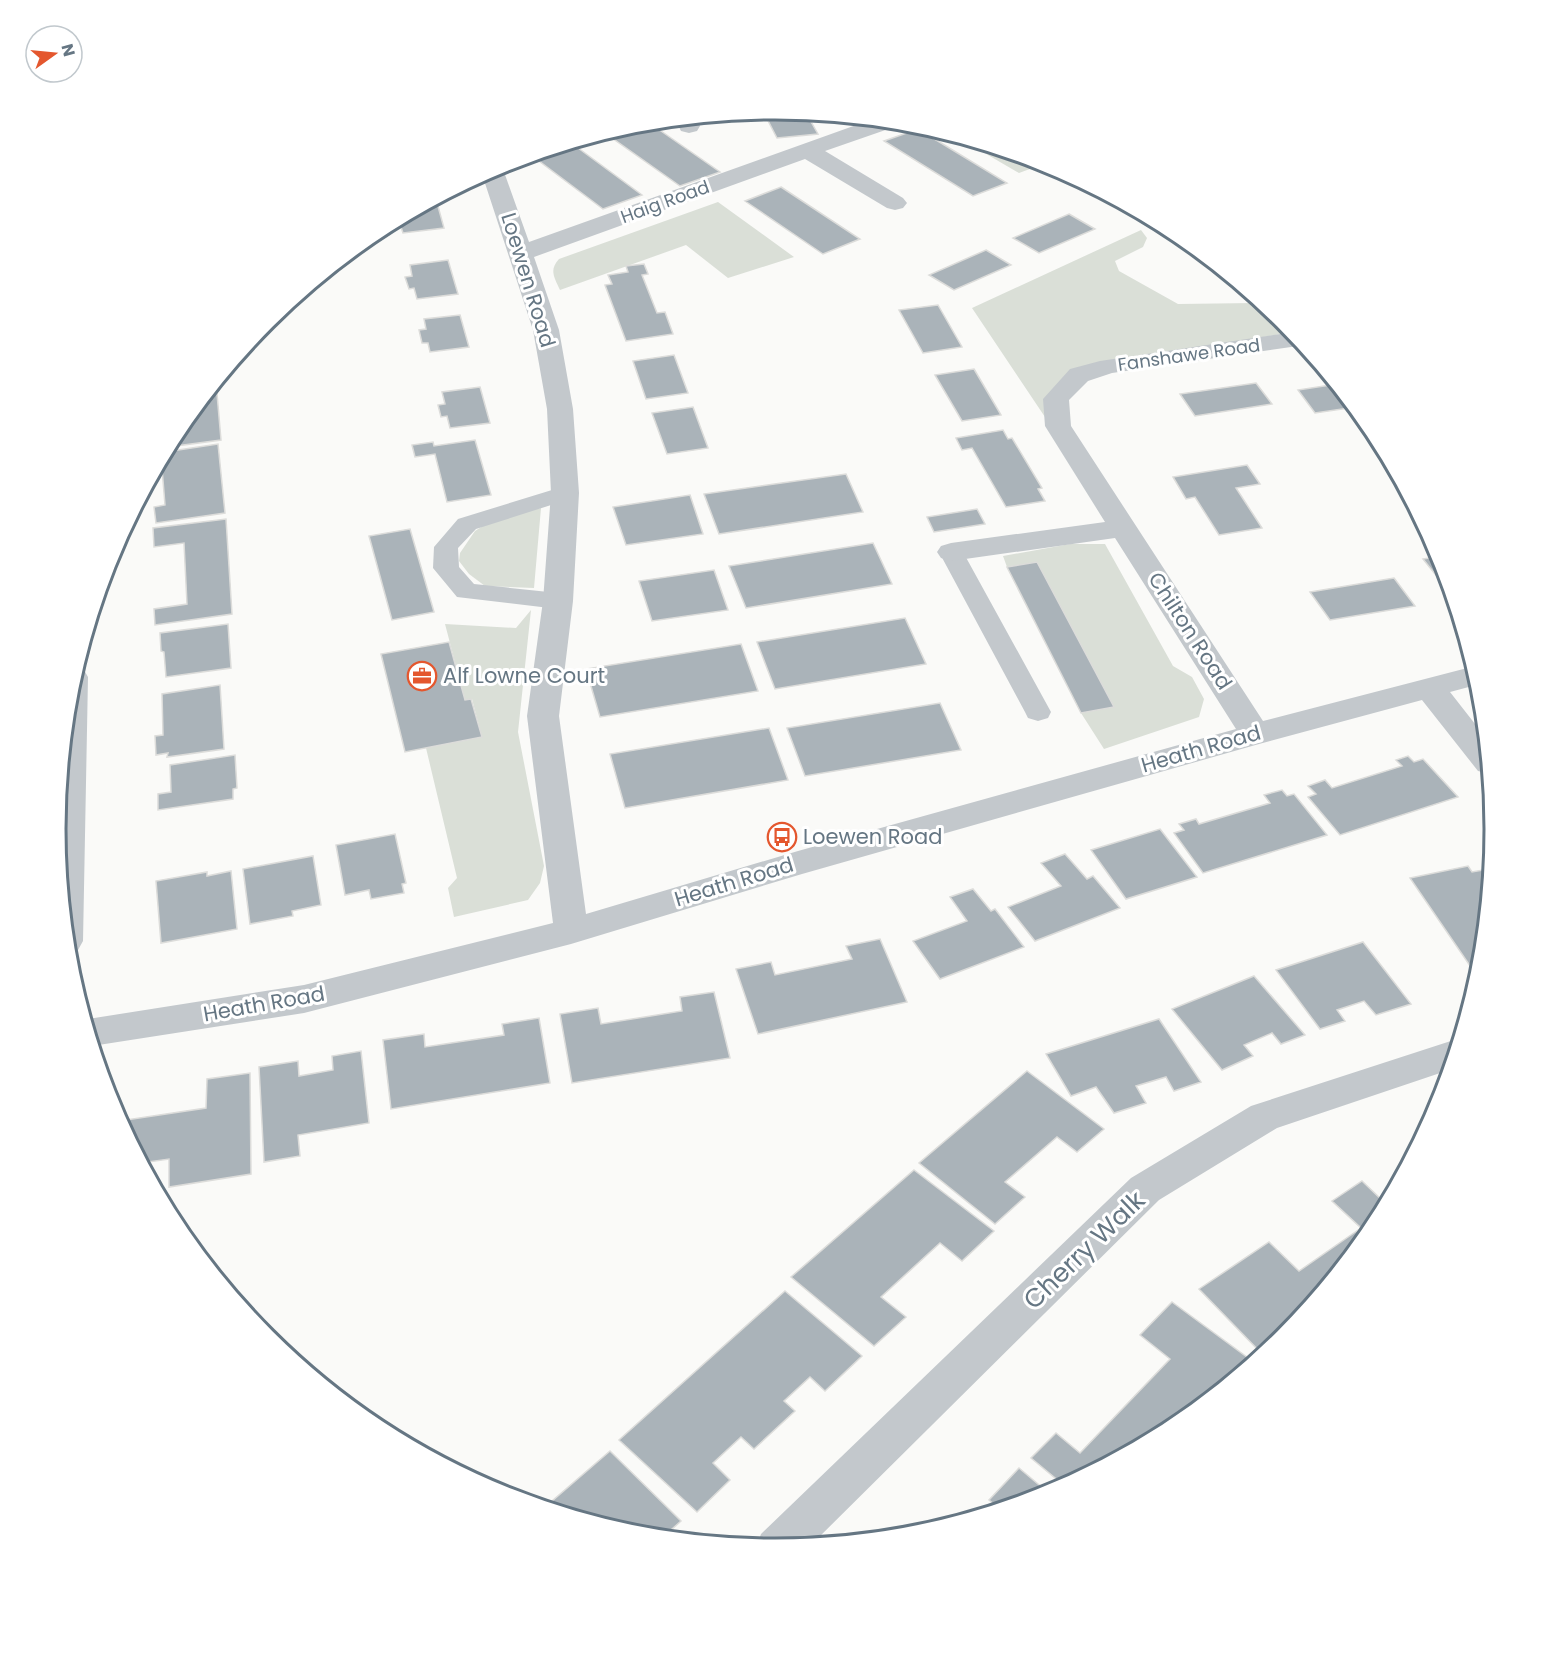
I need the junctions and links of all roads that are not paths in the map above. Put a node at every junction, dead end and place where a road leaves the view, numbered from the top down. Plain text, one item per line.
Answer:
1 (869, 126) edge
2 (807, 150) junction
3 (495, 178) edge
4 (895, 203) dead end
5 (522, 253) junction
6 (1289, 341) edge
7 (1079, 375) joint
8 (565, 493) junction
9 (1124, 528) junction
10 (951, 552) joint
11 (558, 601) junction
12 (1468, 677) edge
13 (1429, 687) junction
14 (1038, 712) dead end
15 (1256, 734) junction
16 (71, 747) edge
17 (1480, 752) edge
18 (68, 872) edge
19 (571, 931) junction
20 (96, 1032) edge
21 (1448, 1056) edge
22 (788, 1538) edge

1 - 2 street, Haig Road
2 - 4 street
2 - 5 street, Haig Road
3 - 5 street, Loewen Road
5 - 8 street, Loewen Road
6 - 7 street, Fanshawe Road
7 - 9 street, Chilton Road
8 - 11 street, Loewen Road
8 - 11 lane
9 - 10 street
9 - 15 street, Chilton Road
10 - 14 lane
11 - 19 street, Loewen Road
12 - 13 street, Heath Road
13 - 15 street, Heath Road
13 - 17 street
15 - 19 street, Heath Road
16 - 18 street
19 - 20 street, Heath Road
21 - 22 street, Cherry Walk

